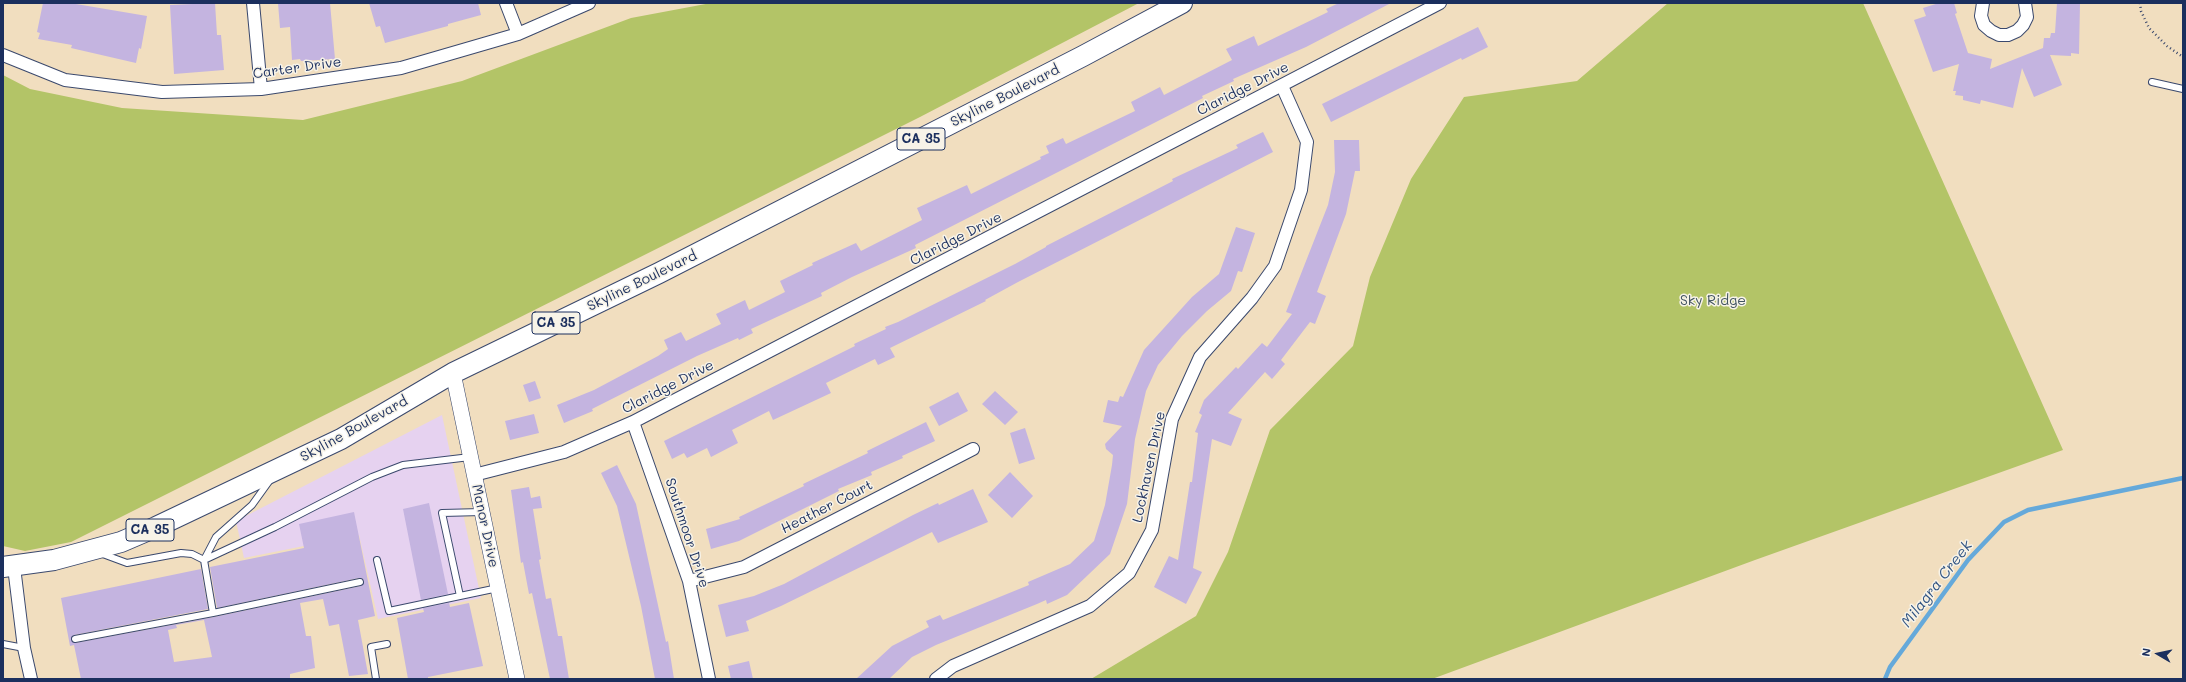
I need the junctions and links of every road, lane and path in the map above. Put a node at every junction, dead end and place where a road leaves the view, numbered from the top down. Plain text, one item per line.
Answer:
1 (252, 3) edge
2 (506, 3) edge
3 (588, 3) edge
4 (1182, 3) edge
5 (1440, 3) edge
6 (1983, 3) edge
7 (2025, 3) edge
8 (2140, 3) edge
9 (518, 34) junction
10 (3, 55) edge
11 (2183, 57) edge
12 (2152, 82) dead end
13 (1282, 86) junction
14 (261, 89) junction
15 (2183, 89) edge
16 (453, 372) junction
17 (633, 422) junction
18 (973, 449) dead end
19 (471, 457) junction
20 (278, 469) junction
21 (474, 475) junction
22 (482, 512) junction
23 (93, 550) junction
24 (204, 560) junction
25 (377, 560) dead end
26 (9, 567) edge
27 (360, 582) dead end
28 (689, 582) junction
29 (498, 588) junction
30 (460, 596) junction
31 (213, 612) junction
32 (74, 639) dead end
33 (3, 644) edge
34 (387, 644) dead end
35 (24, 648) junction
36 (31, 679) edge
37 (376, 679) edge
38 (517, 679) edge
39 (709, 679) edge
40 (936, 679) edge

1 - 14 street
2 - 9 street
3 - 9 street, Carter Drive
4 - 16 main road, Skyline Boulevard / CA 35
5 - 13 street, Claridge Drive
6 - 7 street
8 - 11 path
9 - 14 street, Carter Drive
10 - 14 street, Carter Drive
12 - 15 lane
13 - 17 street, Claridge Drive
13 - 40 street, Lockhaven Drive
16 - 19 street, Manor Drive
16 - 20 main road, Skyline Boulevard / CA 35
17 - 21 street, Claridge Drive
17 - 28 street, Southmoor Drive
18 - 28 street, Heather Court
19 - 21 street, Manor Drive
19 - 24 lane
20 - 23 main road, Skyline Boulevard / CA 35
20 - 24 lane
21 - 22 street, Manor Drive
22 - 29 street, Manor Drive
22 - 30 lane
23 - 24 lane
23 - 26 main road, Skyline Boulevard / CA 35
24 - 31 lane
25 - 30 lane
26 - 35 street
27 - 31 lane
28 - 39 street, Southmoor Drive
29 - 30 lane
29 - 38 street, Manor Drive
31 - 32 lane
33 - 35 lane
34 - 37 lane
35 - 36 street

